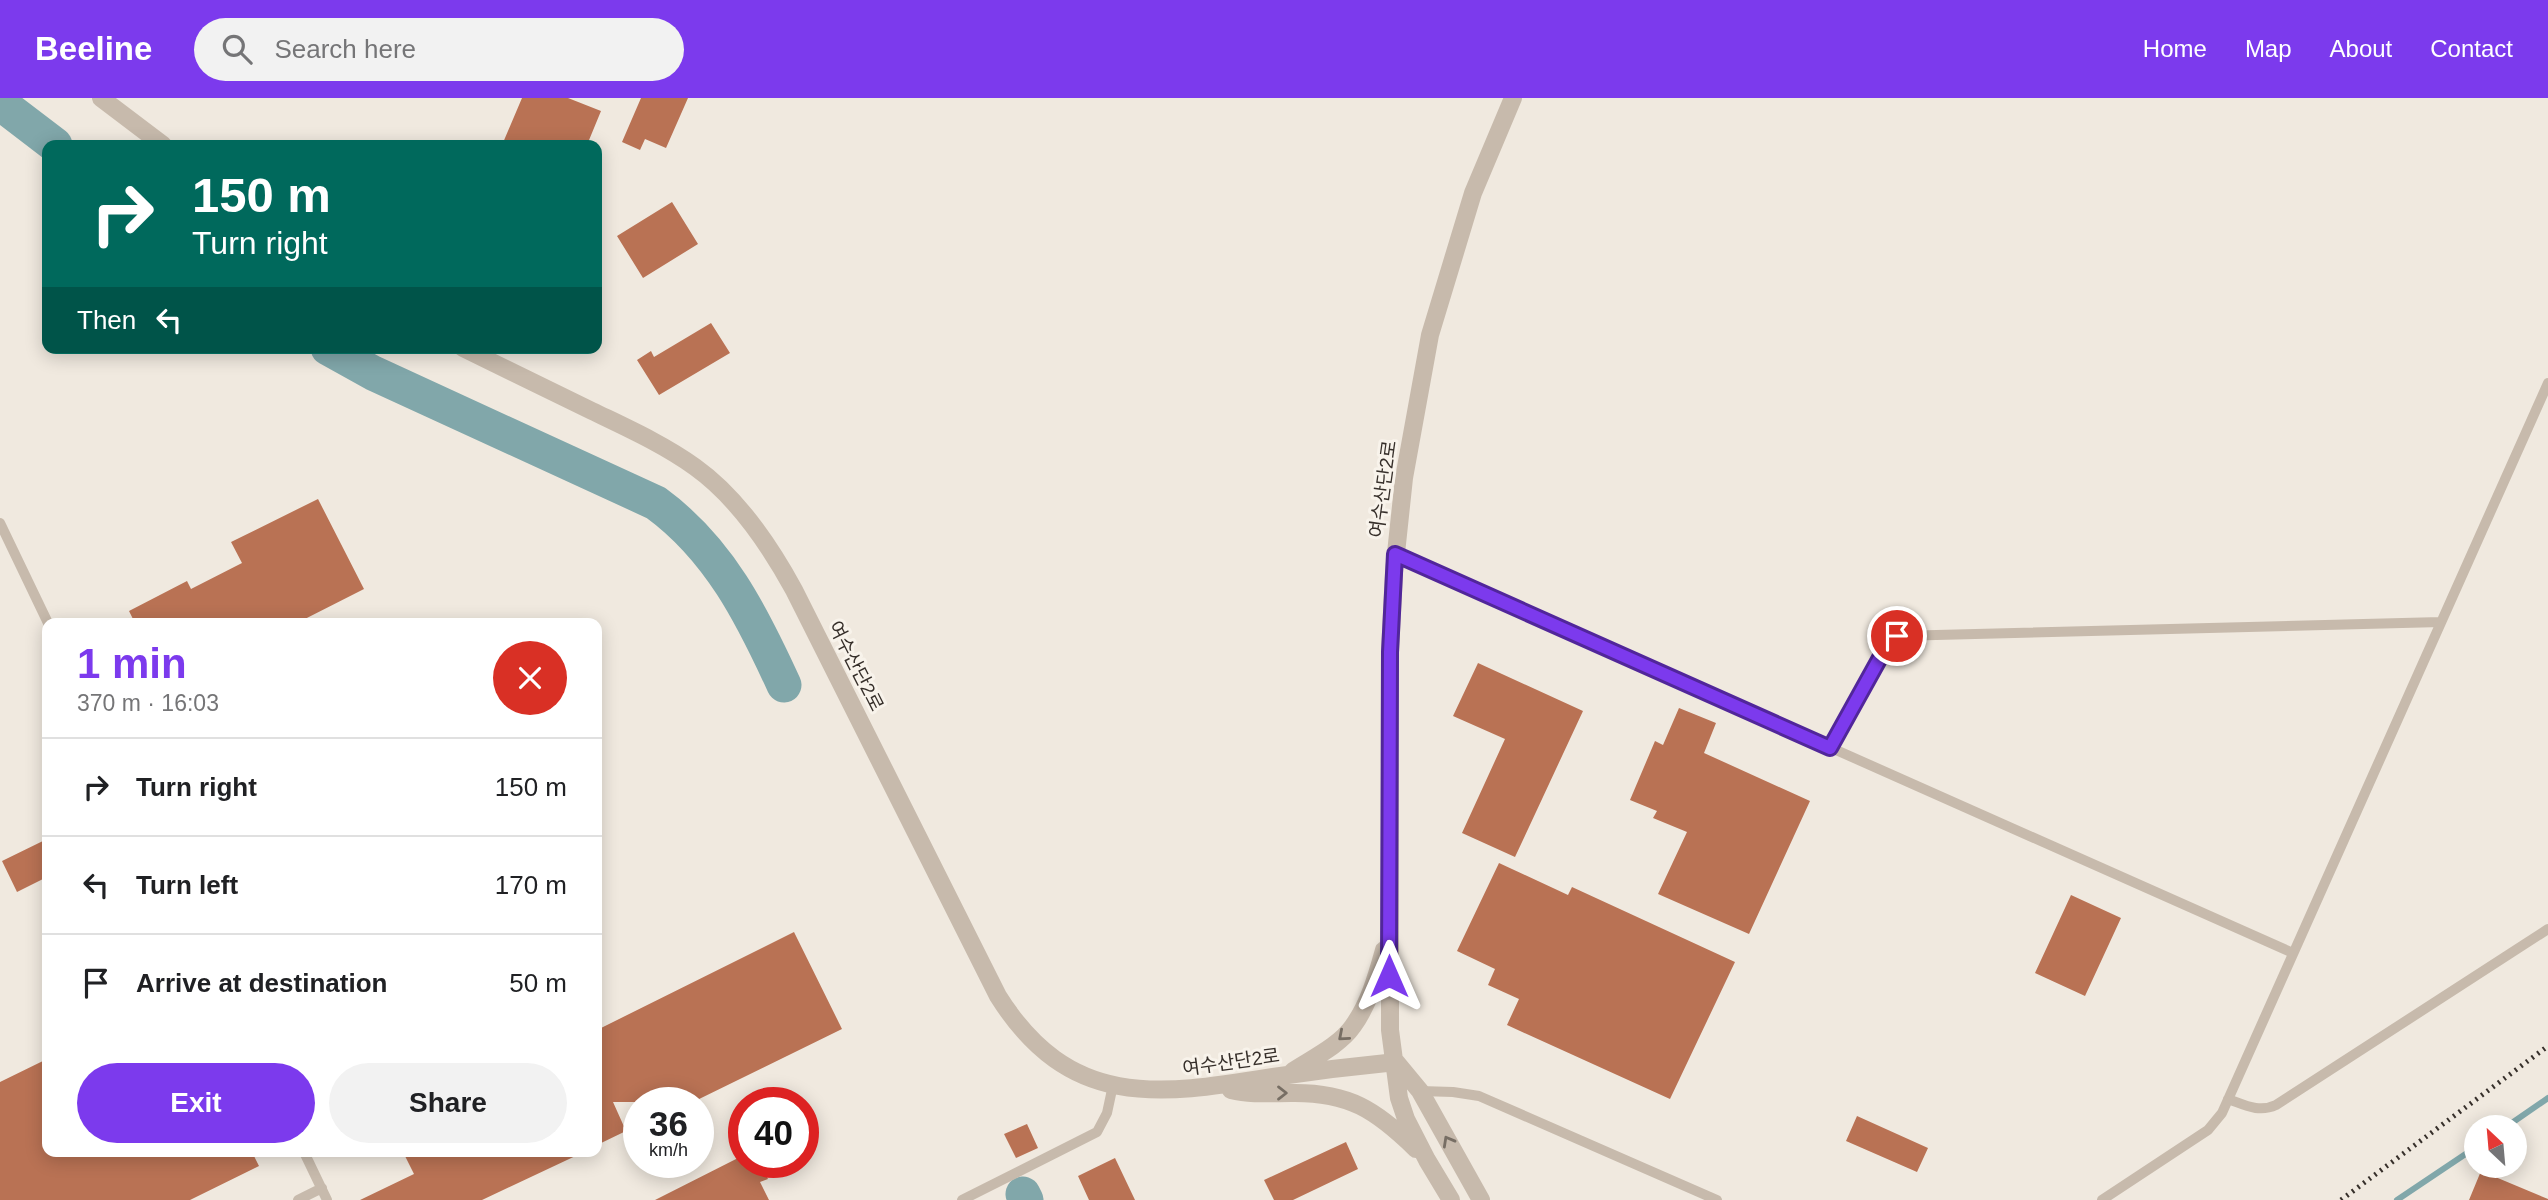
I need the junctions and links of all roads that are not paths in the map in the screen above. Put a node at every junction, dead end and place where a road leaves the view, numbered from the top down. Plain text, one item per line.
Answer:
1 (102, 98) edge
2 (1513, 98) edge
3 (157, 140) edge
4 (475, 354) edge
5 (2548, 383) edge
6 (0, 523) edge
7 (1395, 554) junction
8 (46, 618) edge
9 (2441, 622) junction
10 (1830, 748) junction
11 (2548, 929) edge
12 (1389, 930) junction
13 (2293, 953) junction
14 (1396, 1062) junction
15 (1286, 1075) junction
16 (1113, 1085) junction
17 (1214, 1087) junction
18 (1420, 1091) junction
19 (2228, 1099) junction
20 (306, 1157) edge
21 (1427, 1160) junction
22 (321, 1188) junction
23 (298, 1200) edge
24 (327, 1200) edge
25 (963, 1200) edge
26 (1451, 1200) edge
27 (1481, 1200) edge
28 (1717, 1200) edge
29 (2102, 1200) edge

1 - 3 street
2 - 7 street, 여수산단2로
4 - 16 street, 여수산단2로
5 - 9 lane
6 - 8 lane
7 - 10 lane
7 - 12 street, 여수산단2로
9 - 10 lane
9 - 13 lane
10 - 13 lane
11 - 19 lane
12 - 14 street, 여수산단2로
12 -> 15 street
13 - 19 lane
14 - 15 street, 여수산단2로
14 - 18 street
14 - 21 street
15 - 17 street, 여수산단2로
16 - 17 street, 여수산단2로
16 - 25 lane
17 -> 21 street
27 -> 18 street
18 - 28 lane
19 - 29 lane
20 - 22 lane
21 - 26 street
22 - 23 lane
22 - 24 lane

